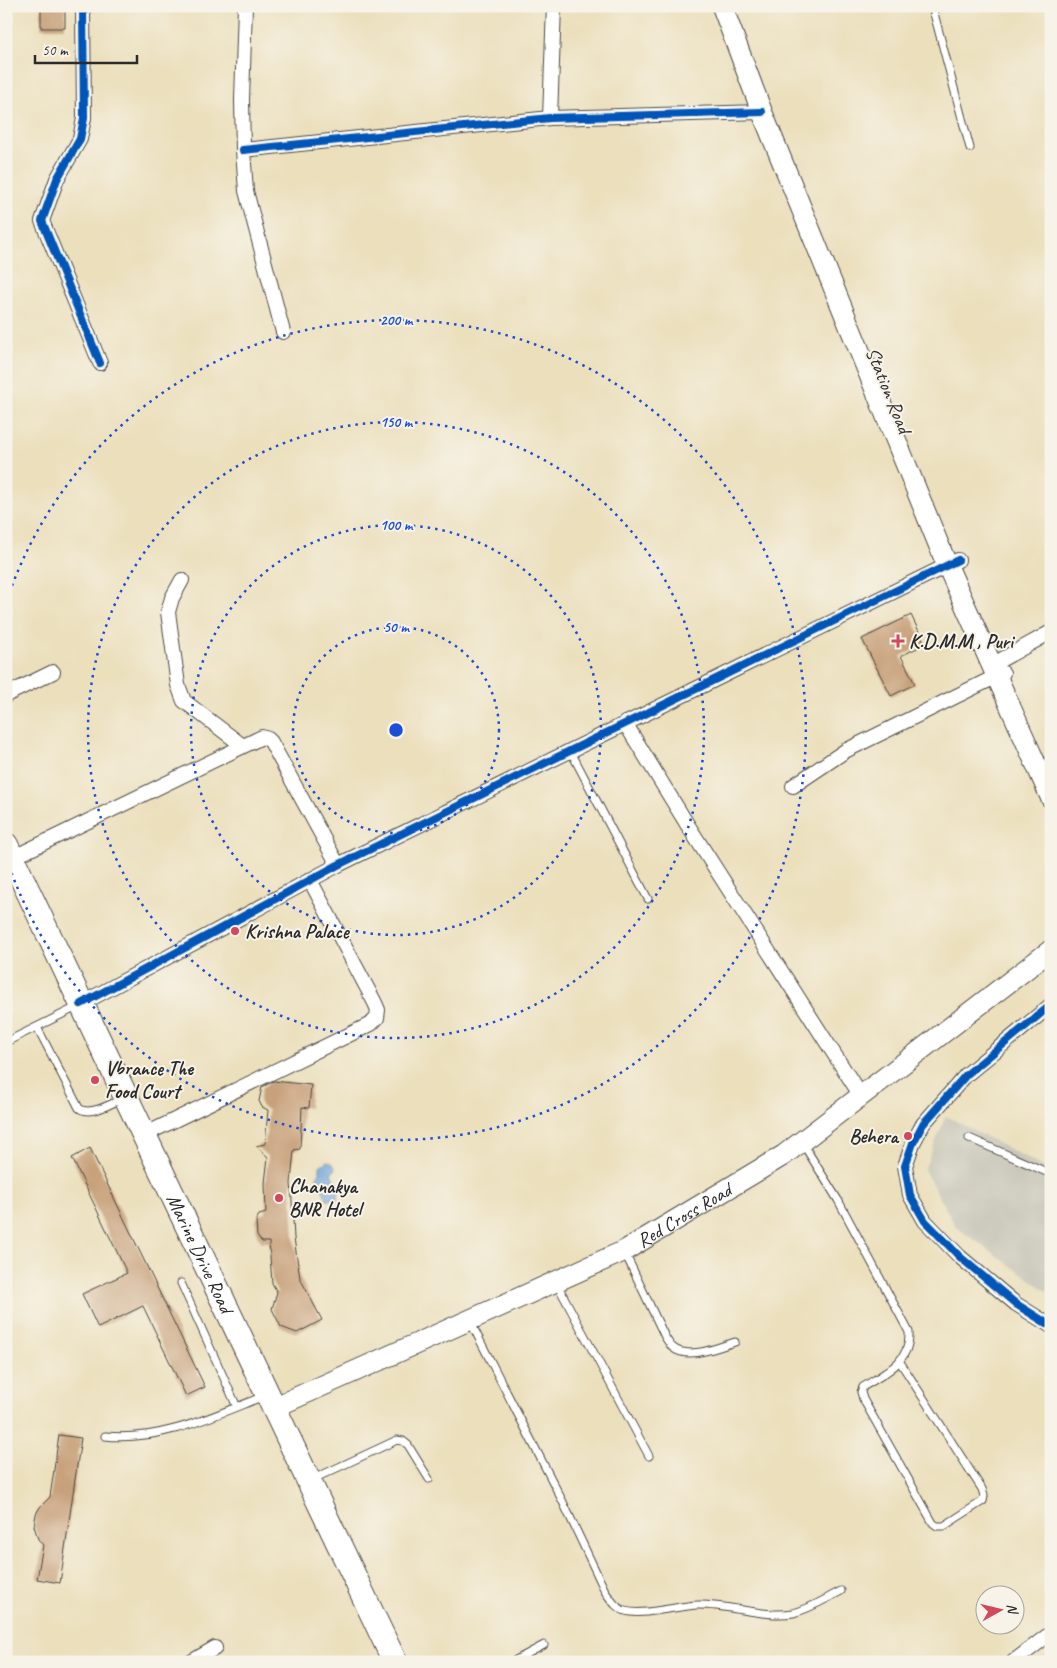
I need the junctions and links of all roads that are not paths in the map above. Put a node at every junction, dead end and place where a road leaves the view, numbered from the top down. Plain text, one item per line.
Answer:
1 (83, 6) edge
2 (245, 6) edge
3 (554, 6) edge
4 (722, 6) edge
5 (736, 6) edge
6 (932, 6) edge
7 (762, 112) junction
8 (550, 118) junction
9 (970, 148) dead end
10 (243, 150) junction
11 (283, 332) dead end
12 (100, 363) dead end
13 (952, 562) junction
14 (182, 580) dead end
15 (1051, 632) edge
16 (1000, 670) junction
17 (54, 672) dead end
18 (6, 695) edge
19 (625, 723) junction
20 (243, 746) junction
21 (570, 750) junction
22 (1051, 771) edge
23 (793, 786) dead end
24 (1051, 798) edge
25 (8, 854) edge
26 (338, 865) junction
27 (310, 880) junction
28 (648, 899) dead end
29 (1051, 950) edge
30 (81, 1004) junction
31 (1051, 1005) edge
32 (37, 1027) junction
33 (6, 1042) edge
34 (861, 1096) junction
35 (126, 1097) junction
36 (144, 1135) junction
37 (969, 1138) dead end
38 (802, 1141) junction
39 (1051, 1174) edge
40 (624, 1251) junction
41 (555, 1282) junction
42 (181, 1283) dead end
43 (470, 1320) junction
44 (1051, 1326) edge
45 (735, 1342) dead end
46 (900, 1362) junction
47 (272, 1401) junction
48 (237, 1406) junction
49 (104, 1436) dead end
50 (649, 1456) dead end
51 (428, 1479) dead end
52 (310, 1481) junction
53 (841, 1591) dead end
54 (1051, 1633) edge
55 (544, 1645) dead end
56 (215, 1648) dead end
57 (191, 1662) edge
58 (395, 1662) edge
59 (512, 1662) edge
60 (1013, 1662) edge

1 - 12 street
2 - 10 street
3 - 8 street
4 - 7 main road
5 - 13 main road, Station Road
6 - 9 lane
7 - 8 street
7 - 13 main road
8 - 10 street
10 - 11 street
13 - 16 main road, Station Road
13 - 19 street
14 - 20 street
15 - 16 street
16 - 22 main road, Station Road
16 - 23 street
16 - 24 main road
17 - 18 street
19 - 21 street
19 - 34 street
20 - 25 street
20 - 26 street
21 - 26 street
21 - 28 lane
25 - 30 highway, Marine Drive Road
26 - 27 street
27 - 30 street
27 - 36 street
29 - 34 main road, Red Cross Road
30 - 32 lane
30 - 35 highway, Marine Drive Road
31 - 44 street
32 - 33 lane
32 - 35 lane
34 - 38 main road, Red Cross Road
35 - 36 highway, Marine Drive Road
36 - 47 highway, Marine Drive Road
37 - 39 lane
38 - 40 main road, Red Cross Road
38 - 46 lane
40 - 41 main road, Red Cross Road
40 - 45 lane
41 - 43 main road, Red Cross Road
41 - 50 lane
42 - 48 lane
43 - 47 main road, Red Cross Road
43 - 53 lane
46 - 46 lane
47 - 48 lane
47 - 52 highway, Marine Drive Road
48 - 49 lane
51 - 52 lane
52 - 58 highway, Marine Drive Road
54 - 60 street
55 - 59 lane
56 - 57 street

